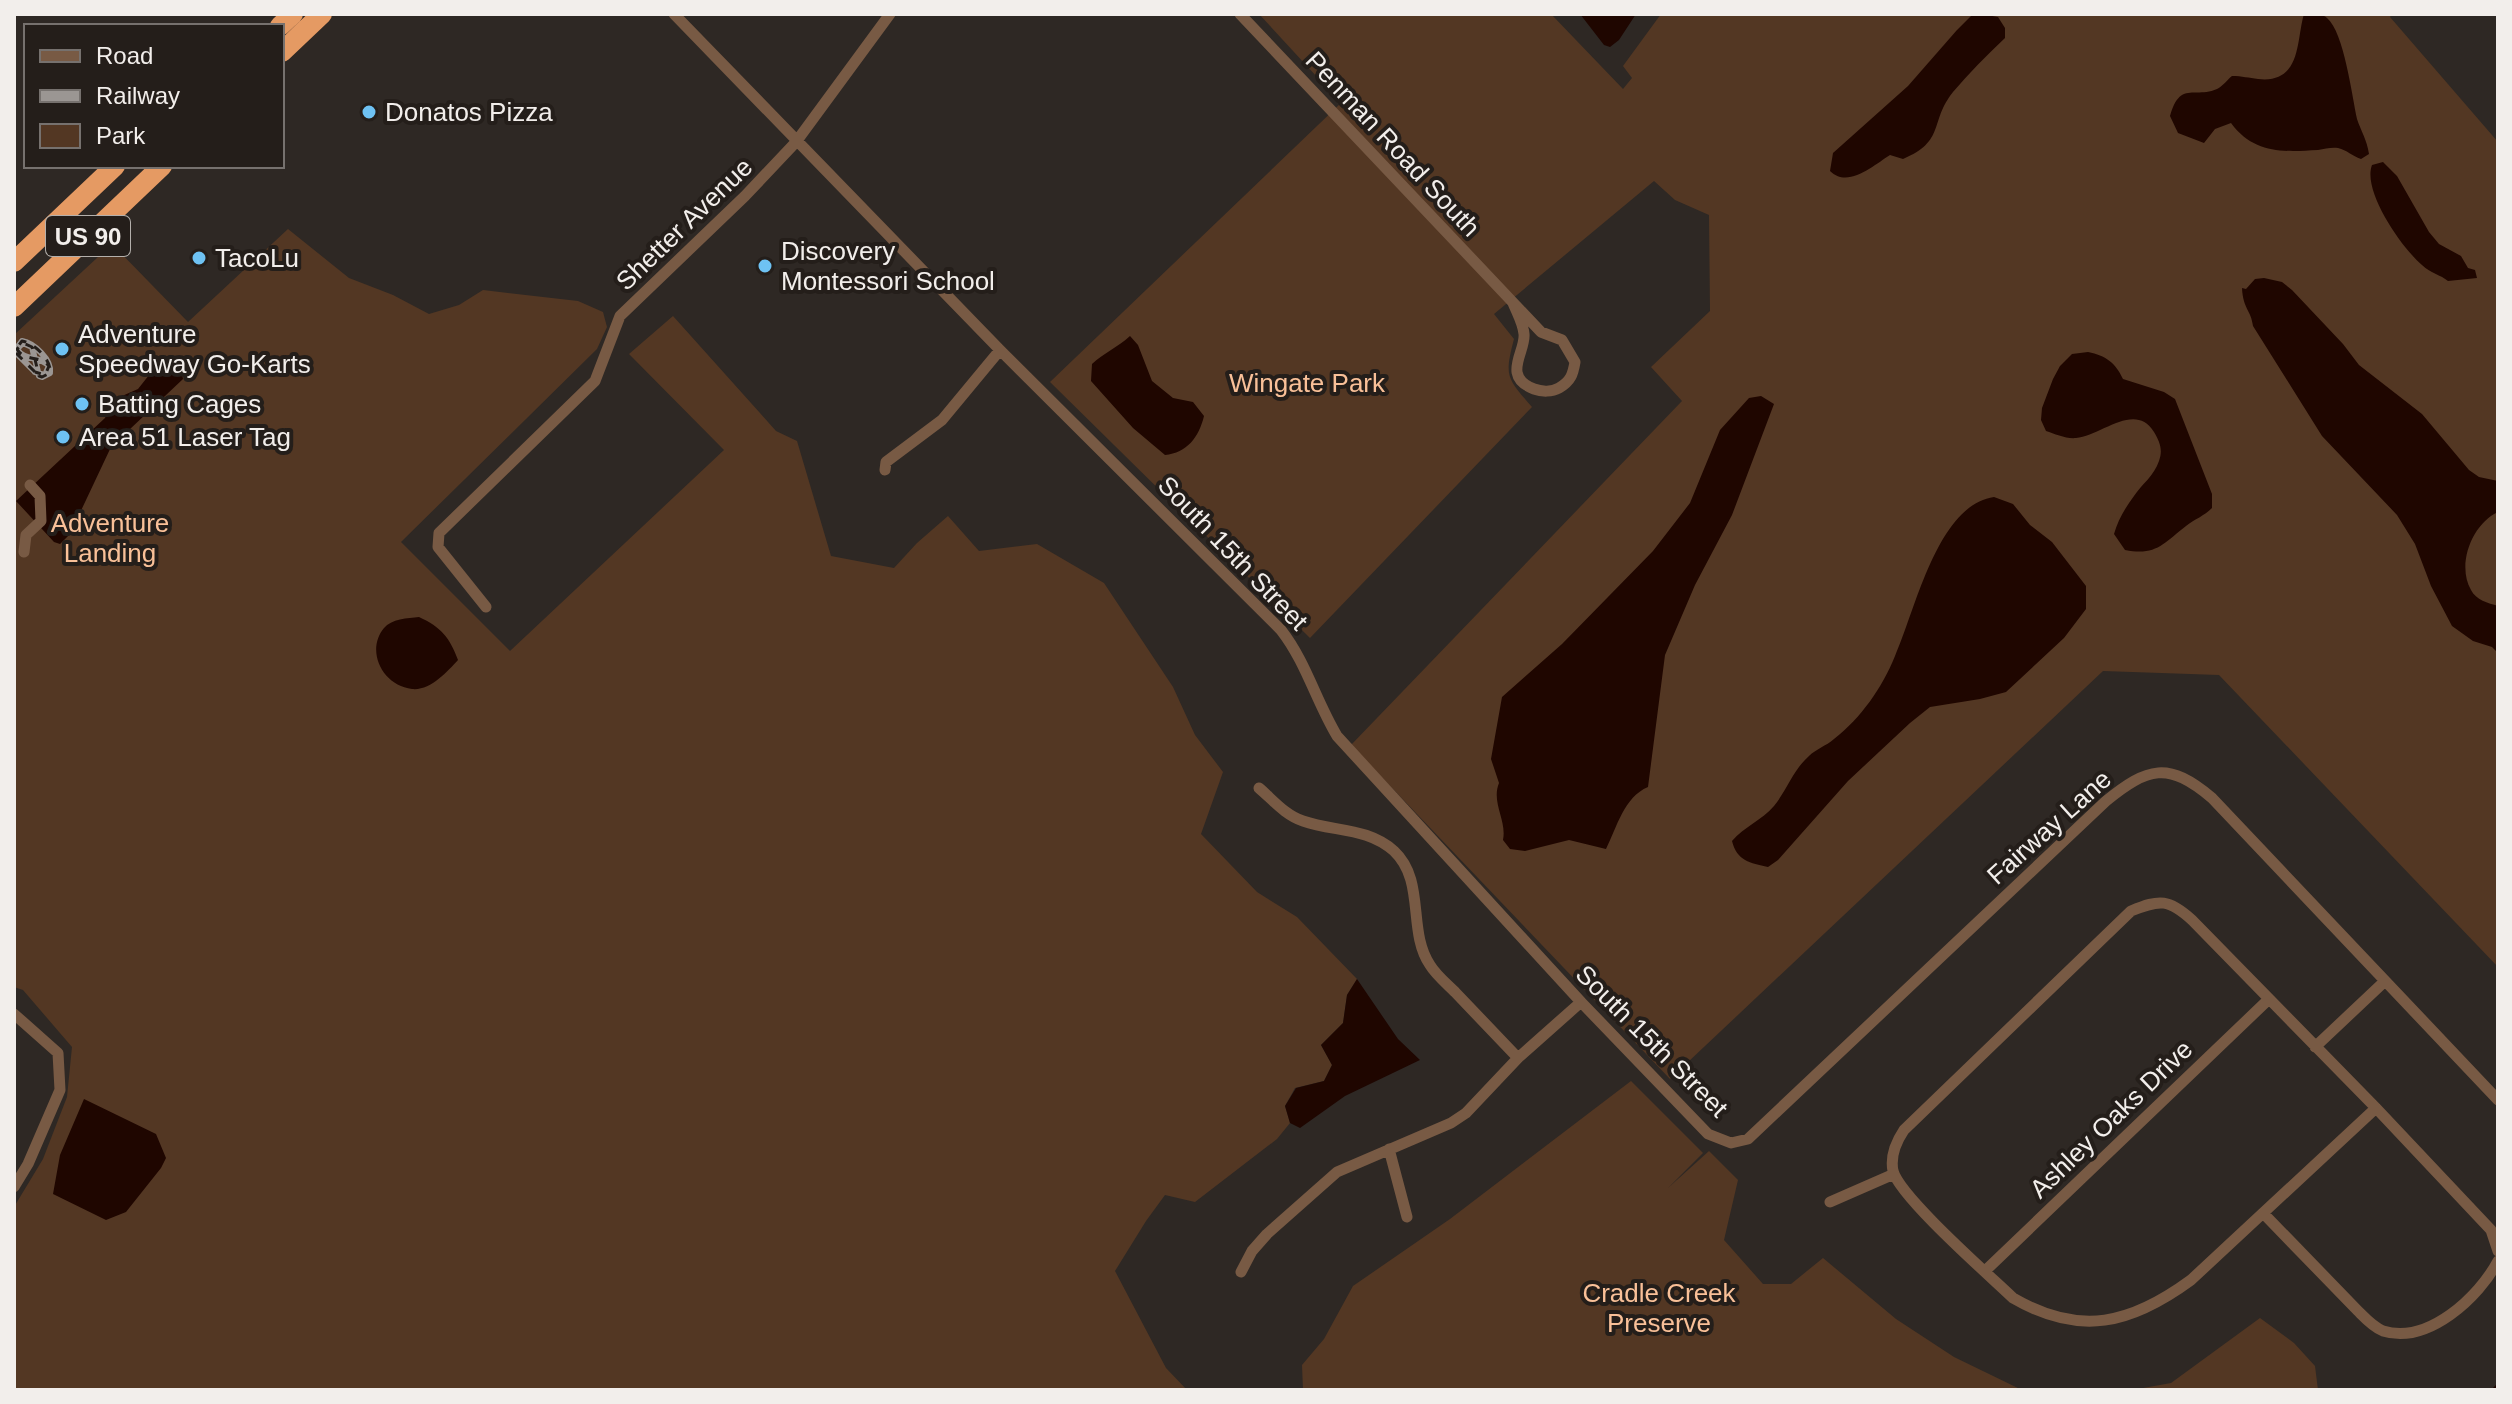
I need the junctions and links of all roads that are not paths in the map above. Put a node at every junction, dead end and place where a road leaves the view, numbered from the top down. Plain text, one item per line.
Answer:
1 (322, 14) edge
2 (674, 14) edge
3 (890, 14) edge
4 (1240, 14) edge
5 (284, 50) edge
6 (796, 142) junction
7 (113, 168) edge
8 (143, 168) edge
9 (160, 168) edge
10 (109, 216) junction
11 (14, 262) edge
12 (1513, 303) junction
13 (14, 307) edge
14 (1552, 336) junction
15 (1523, 346) junction
16 (1000, 350) junction
17 (885, 470) dead end
18 (30, 485) dead end
19 (24, 552) dead end
20 (486, 607) dead end
21 (1259, 788) dead end
22 (2385, 981) junction
23 (2269, 999) junction
24 (1581, 1002) junction
25 (14, 1014) edge
26 (2315, 1047) junction
27 (1518, 1058) junction
28 (2498, 1100) edge
29 (2376, 1108) junction
30 (1728, 1143) joint
31 (1389, 1149) junction
32 (1894, 1174) junction
33 (14, 1187) edge
34 (1830, 1202) dead end
35 (2263, 1213) junction
36 (1407, 1217) dead end
37 (2498, 1245) edge
38 (2498, 1251) edge
39 (2498, 1261) edge
40 (1985, 1271) junction
41 (1241, 1272) dead end

1 - 5 highway
2 - 6 street, South 15th Street
3 - 6 street, Shetter Avenue
4 - 12 street, Penman Road South
6 - 16 street, South 15th Street
6 - 20 street, Shetter Avenue
7 - 11 highway, US 90
8 - 10 highway
9 - 10 highway, US 90
10 - 13 highway, US 90
12 - 14 street, Penman Road South
12 - 15 street, Penman Road South
14 - 15 street
14 - 15 street, Penman Road South
16 - 17 street
16 - 24 street, South 15th Street
18 - 19 street
21 - 27 street
22 - 26 street
22 - 28 street, Fairway Lane
22 - 30 street, Fairway Lane
23 - 26 street
23 - 32 street
23 - 40 street, Ashley Oaks Drive
24 - 27 street
24 - 30 street, South 15th Street
25 - 33 street
26 - 29 street
27 - 31 street
29 - 35 street
29 - 37 street
31 - 36 street
31 - 41 street
32 - 34 street
32 - 40 street
35 - 39 street
35 - 40 street
37 - 38 street

